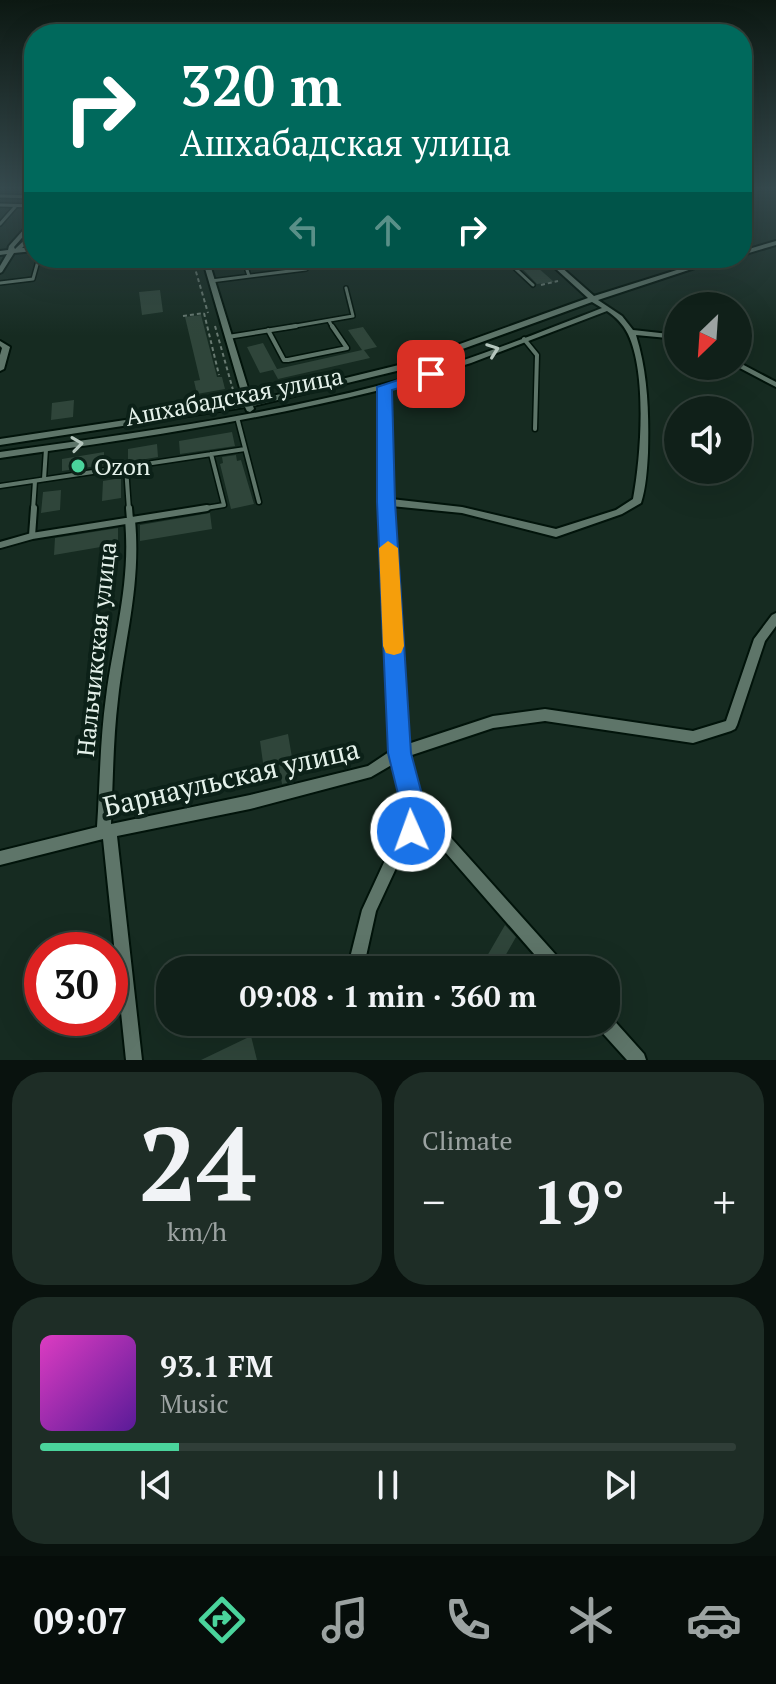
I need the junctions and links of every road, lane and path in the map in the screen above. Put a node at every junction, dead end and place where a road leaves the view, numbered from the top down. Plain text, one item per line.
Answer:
1 (19, 237) edge
2 (776, 243) edge
3 (24, 245) edge
4 (759, 249) junction
5 (24, 250) edge
6 (752, 251) edge
7 (12, 252) junction
8 (0, 253) edge
9 (776, 253) edge
10 (36, 268) edge
11 (195, 268) edge
12 (208, 268) edge
13 (246, 268) edge
14 (306, 268) edge
15 (515, 268) edge
16 (558, 268) edge
17 (683, 268) edge
18 (0, 271) edge
19 (249, 276) junction
20 (563, 280) dead end
21 (211, 281) junction
22 (0, 283) edge
23 (533, 285) joint
24 (346, 288) dead end
25 (593, 299) junction
26 (607, 309) junction
27 (221, 311) junction
28 (204, 313) junction
29 (208, 313) junction
30 (183, 316) dead end
31 (329, 320) junction
32 (215, 326) dead end
33 (268, 330) junction
34 (632, 332) junction
35 (664, 335) edge
36 (228, 337) junction
37 (524, 339) junction
38 (0, 343) edge
39 (0, 369) edge
40 (227, 369) junction
41 (218, 370) junction
42 (752, 372) edge
43 (219, 375) dead end
44 (776, 385) edge
45 (384, 387) junction
46 (249, 404) junction
47 (237, 406) junction
48 (253, 417) junction
49 (238, 421) junction
50 (535, 429) dead end
51 (0, 442) edge
52 (46, 449) junction
53 (245, 449) junction
54 (211, 454) junction
55 (0, 455) edge
56 (126, 467) junction
57 (44, 479) junction
58 (35, 481) junction
59 (0, 486) edge
60 (259, 502) dead end
61 (386, 502) junction
62 (130, 520) junction
63 (32, 536) junction
64 (0, 545) edge
65 (776, 618) edge
66 (399, 753) junction
67 (413, 806) junction
68 (106, 831) junction
69 (0, 858) edge
70 (358, 956) edge
71 (546, 956) edge
72 (617, 1036) edge
73 (134, 1060) edge
74 (638, 1060) edge

1 - 7 street
2 - 4 street
3 - 7 street
4 - 6 street
4 - 9 street
5 - 7 street
7 - 8 street
7 - 18 street
10 - 22 lane
11 - 29 path
12 - 21 street
13 - 19 lane
14 - 19 lane
15 - 23 lane
16 - 25 street
17 - 25 street
19 - 21 lane
20 - 23 path
21 - 27 street
24 - 31 lane
25 - 26 street
25 - 46 street
26 - 34 street
26 - 37 street, Ашхабадская улица
27 - 29 path
27 - 36 street
28 - 29 path
28 - 30 path
28 - 41 path
31 - 33 lane
31 - 33 lane
32 - 40 path
33 - 36 lane
34 - 35 street
34 - 61 street
36 - 46 street
45 -> 37 street, Ашхабадская улица
37 - 50 lane
38 - 39 street
40 - 41 path
40 - 47 path
41 - 43 path
42 - 44 street
45 - 48 street, Ашхабадская улица
45 - 61 street
46 - 47 street
46 - 48 street
47 - 51 street
48 - 49 street, Ашхабадская улица
52 -> 49 street, Ашхабадская улица
49 - 53 lane
52 - 55 street, Ашхабадская улица
52 - 57 lane
53 - 54 lane
53 - 60 lane
54 - 56 lane
54 - 62 lane
56 - 57 lane
56 - 62 lane
57 - 58 lane
58 - 59 lane
58 - 63 lane
61 - 66 street
62 - 63 lane
62 - 68 street, Нальчикская улица
63 - 64 lane
65 - 66 street, Барнаульская улица
66 - 67 street
66 - 68 street, Барнаульская улица
67 - 70 street
67 - 71 street
68 - 69 street, Барнаульская улица
68 - 73 street, Нальчикская улица
72 - 74 street

